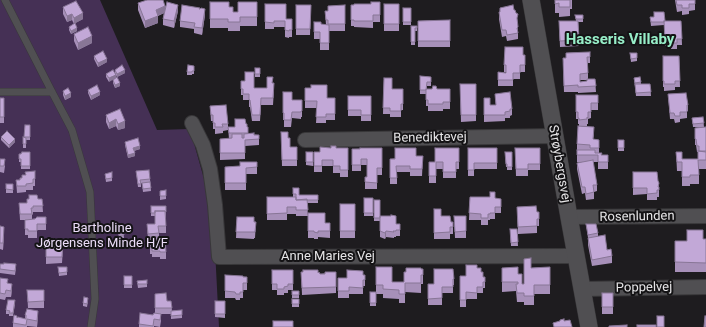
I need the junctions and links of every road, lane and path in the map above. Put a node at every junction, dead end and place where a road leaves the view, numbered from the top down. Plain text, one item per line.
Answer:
1 (5, 0) edge
2 (531, 0) edge
3 (0, 92) edge
4 (52, 92) junction
5 (192, 123) dead end
6 (554, 136) junction
7 (305, 140) dead end
8 (706, 216) edge
9 (569, 217) junction
10 (576, 256) junction
11 (706, 287) edge
12 (582, 289) junction
13 (91, 327) edge
14 (589, 327) edge

1 - 4 lane
2 - 6 street, Strøybergsvej
3 - 4 lane
4 - 13 lane
5 - 10 street, Anne Maries Vej
6 - 7 street, Benediktevej
6 - 9 street, Strøybergsvej
8 - 9 street, Rosenlunden
9 - 10 street, Strøybergsvej
10 - 12 street, Strøybergsvej
11 - 12 street, Poppelvej
12 - 14 street, Strøybergsvej

